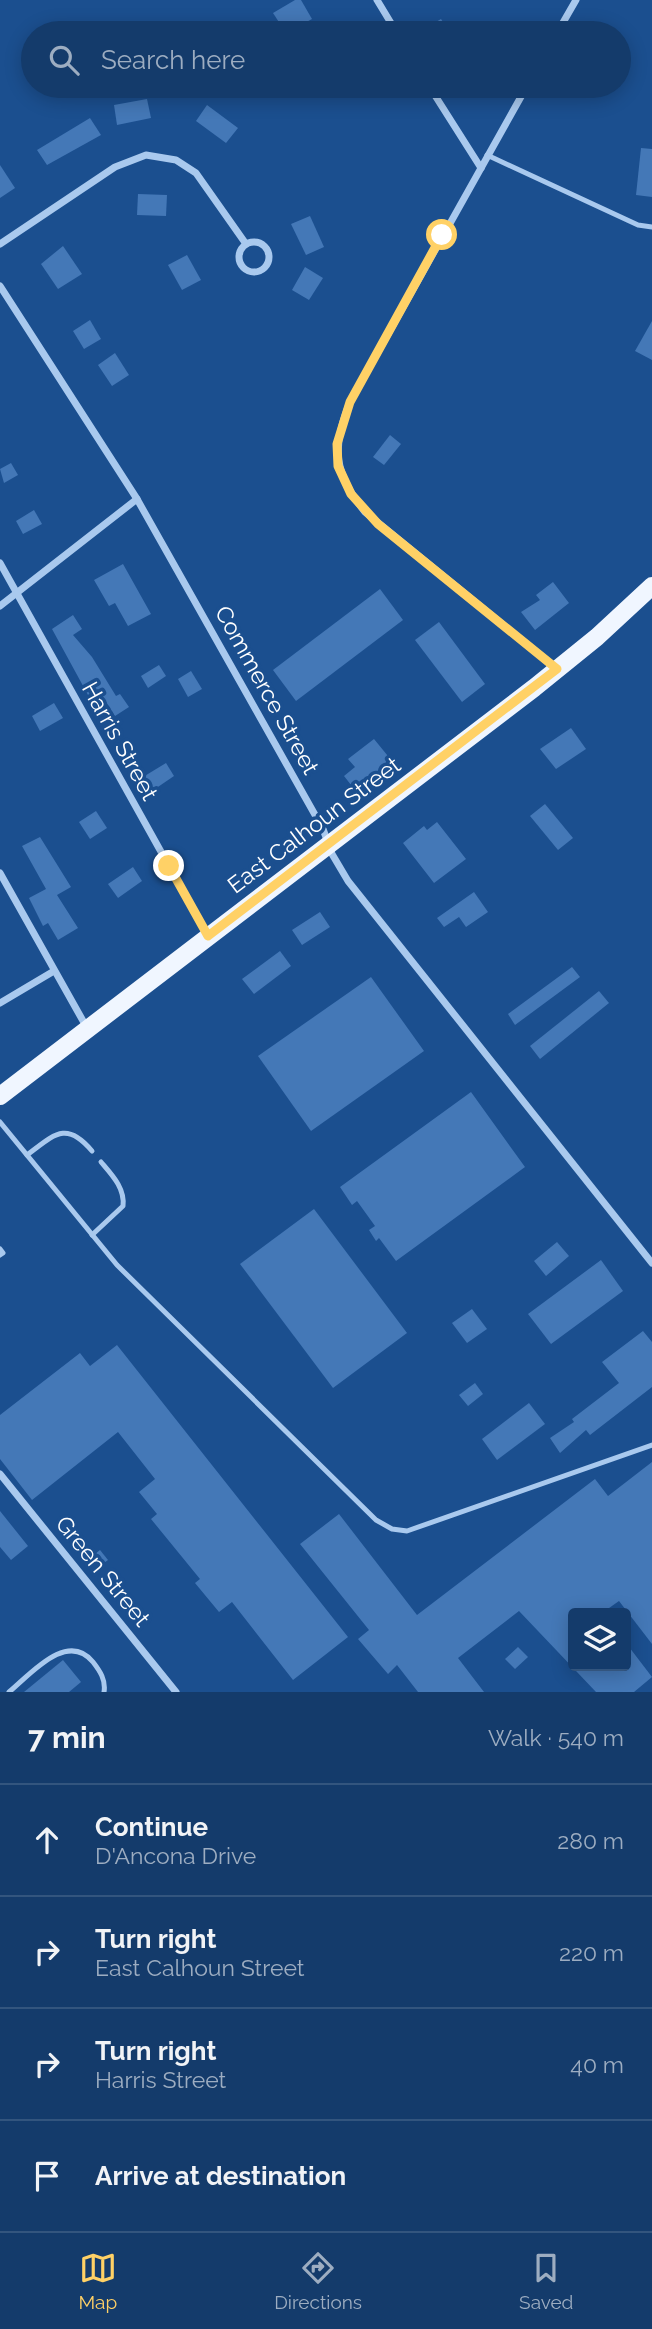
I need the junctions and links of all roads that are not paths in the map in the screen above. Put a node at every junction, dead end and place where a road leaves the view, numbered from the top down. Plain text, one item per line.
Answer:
1 (377, 0) edge
2 (576, 0) edge
3 (390, 21) edge
4 (564, 21) edge
5 (437, 98) edge
6 (520, 98) edge
7 (487, 155) junction
8 (481, 168) junction
9 (652, 227) edge
10 (0, 244) edge
11 (246, 244) junction
12 (0, 286) edge
13 (137, 499) junction
14 (0, 563) edge
15 (652, 586) edge
16 (17, 593) junction
17 (0, 606) edge
18 (557, 669) junction
19 (329, 845) junction
20 (0, 873) edge
21 (208, 936) junction
22 (54, 971) junction
23 (0, 1003) edge
24 (87, 1029) junction
25 (0, 1096) edge
26 (0, 1122) edge
27 (92, 1151) dead end
28 (27, 1155) junction
29 (101, 1162) dead end
30 (92, 1236) junction
31 (0, 1249) edge
32 (0, 1255) edge
33 (652, 1263) edge
34 (652, 1445) edge
35 (0, 1474) edge
36 (9, 1692) edge
37 (104, 1692) edge
38 (176, 1692) edge

1 - 3 street
2 - 4 street
5 - 8 street
6 - 7 street
7 - 8 street
7 - 9 lane
8 - 18 street
10 - 11 street
11 - 11 street
12 - 13 street, Commerce Street
13 - 16 street
13 - 19 street, Commerce Street
14 - 16 street, Harris Street
15 - 18 main road, East Calhoun Street
16 - 17 street
16 - 21 street, Harris Street
18 - 19 main road, East Calhoun Street
19 - 21 main road, East Calhoun Street
19 - 33 street, Commerce Street
20 - 22 street
21 - 24 main road, East Calhoun Street
22 - 23 street
22 - 24 street
24 - 25 main road, East Calhoun Street
26 - 28 lane
27 - 28 lane
28 - 30 lane
29 - 30 lane
30 - 34 lane
31 - 32 lane
35 - 38 street, Green Street
36 - 37 lane

